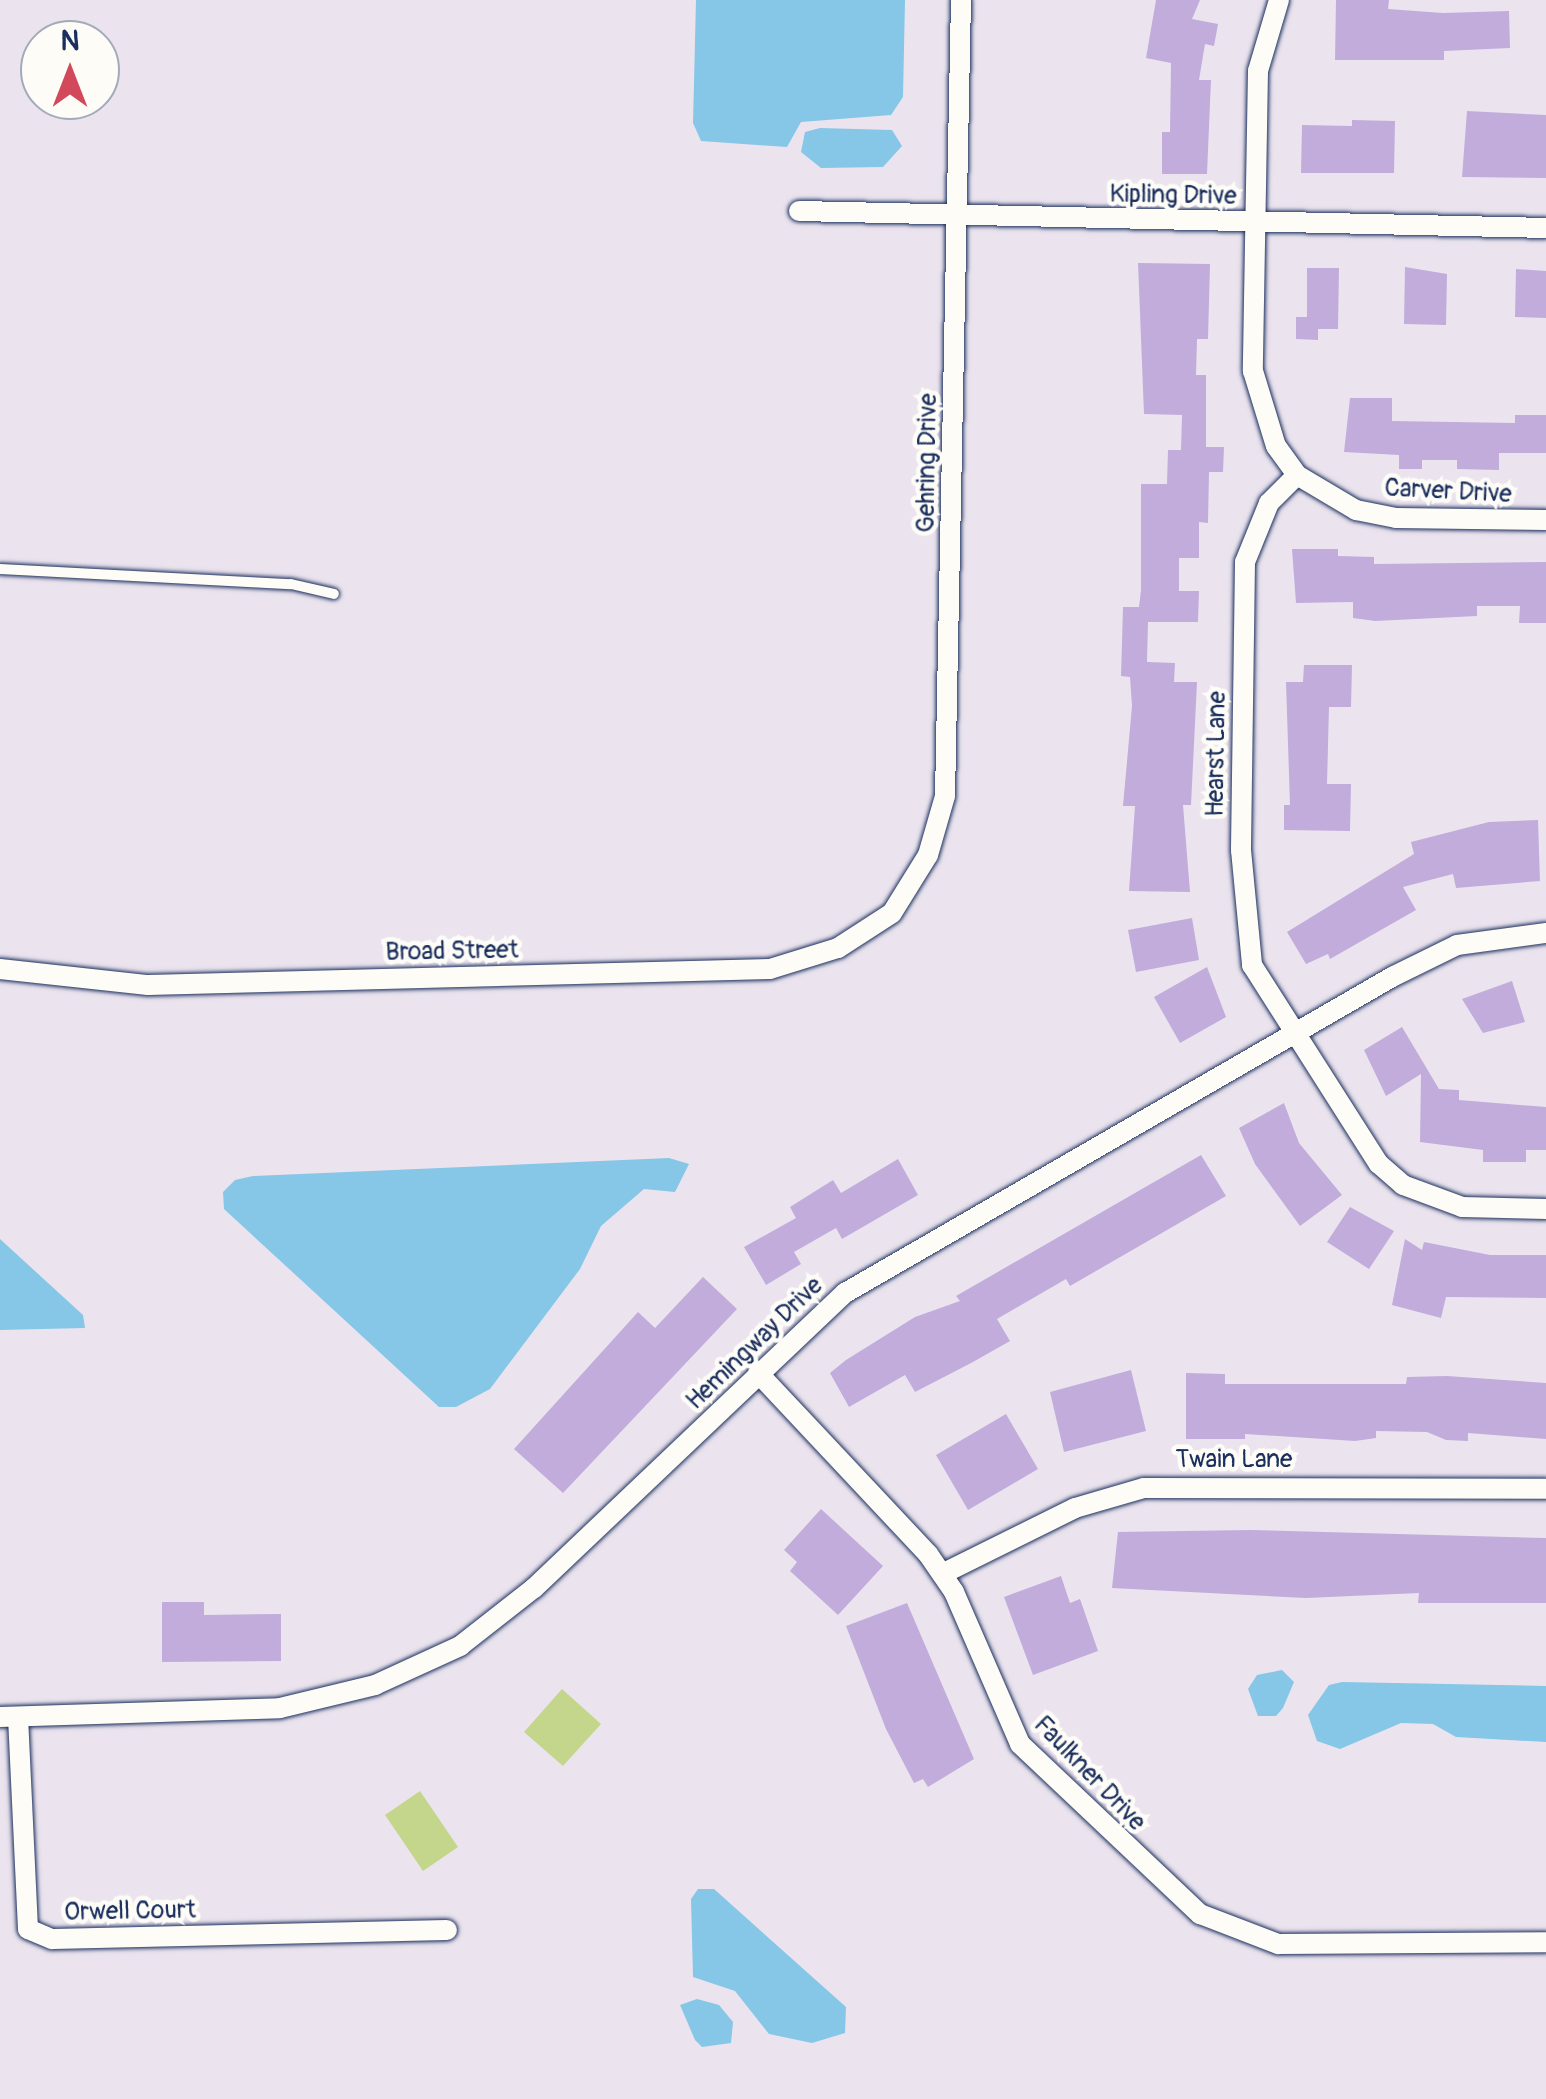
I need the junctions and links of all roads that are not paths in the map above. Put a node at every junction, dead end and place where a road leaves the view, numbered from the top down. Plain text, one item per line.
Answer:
1 (960, 0) edge
2 (1279, 0) edge
3 (799, 211) dead end
4 (957, 216) junction
5 (1255, 223) junction
6 (1546, 228) edge
7 (1298, 475) junction
8 (1546, 520) edge
9 (0, 569) edge
10 (334, 594) dead end
11 (892, 913) joint
12 (1546, 933) edge
13 (0, 969) edge
14 (1294, 1038) junction
15 (1546, 1209) edge
16 (758, 1374) junction
17 (1546, 1489) edge
18 (942, 1574) junction
19 (9, 1717) edge
20 (446, 1930) dead end
21 (1546, 1942) edge

1 - 4 street, Gehring Drive
2 - 5 street
3 - 4 street, Kipling Drive
4 - 5 street, Kipling Drive
4 - 11 street, Gehring Drive
5 - 6 street, Kipling Drive
5 - 7 street
7 - 8 street, Carver Drive
7 - 14 street, Hearst Lane
9 - 10 lane
11 - 13 street, Broad Street
12 - 14 street, Hemingway Drive
14 - 15 street, Hearst Lane
14 - 16 street, Hemingway Drive
16 - 18 street, Faulkner Drive
16 - 19 street, Hemingway Drive
17 - 18 street, Twain Lane
18 - 21 street, Faulkner Drive
19 - 20 street, Orwell Court

